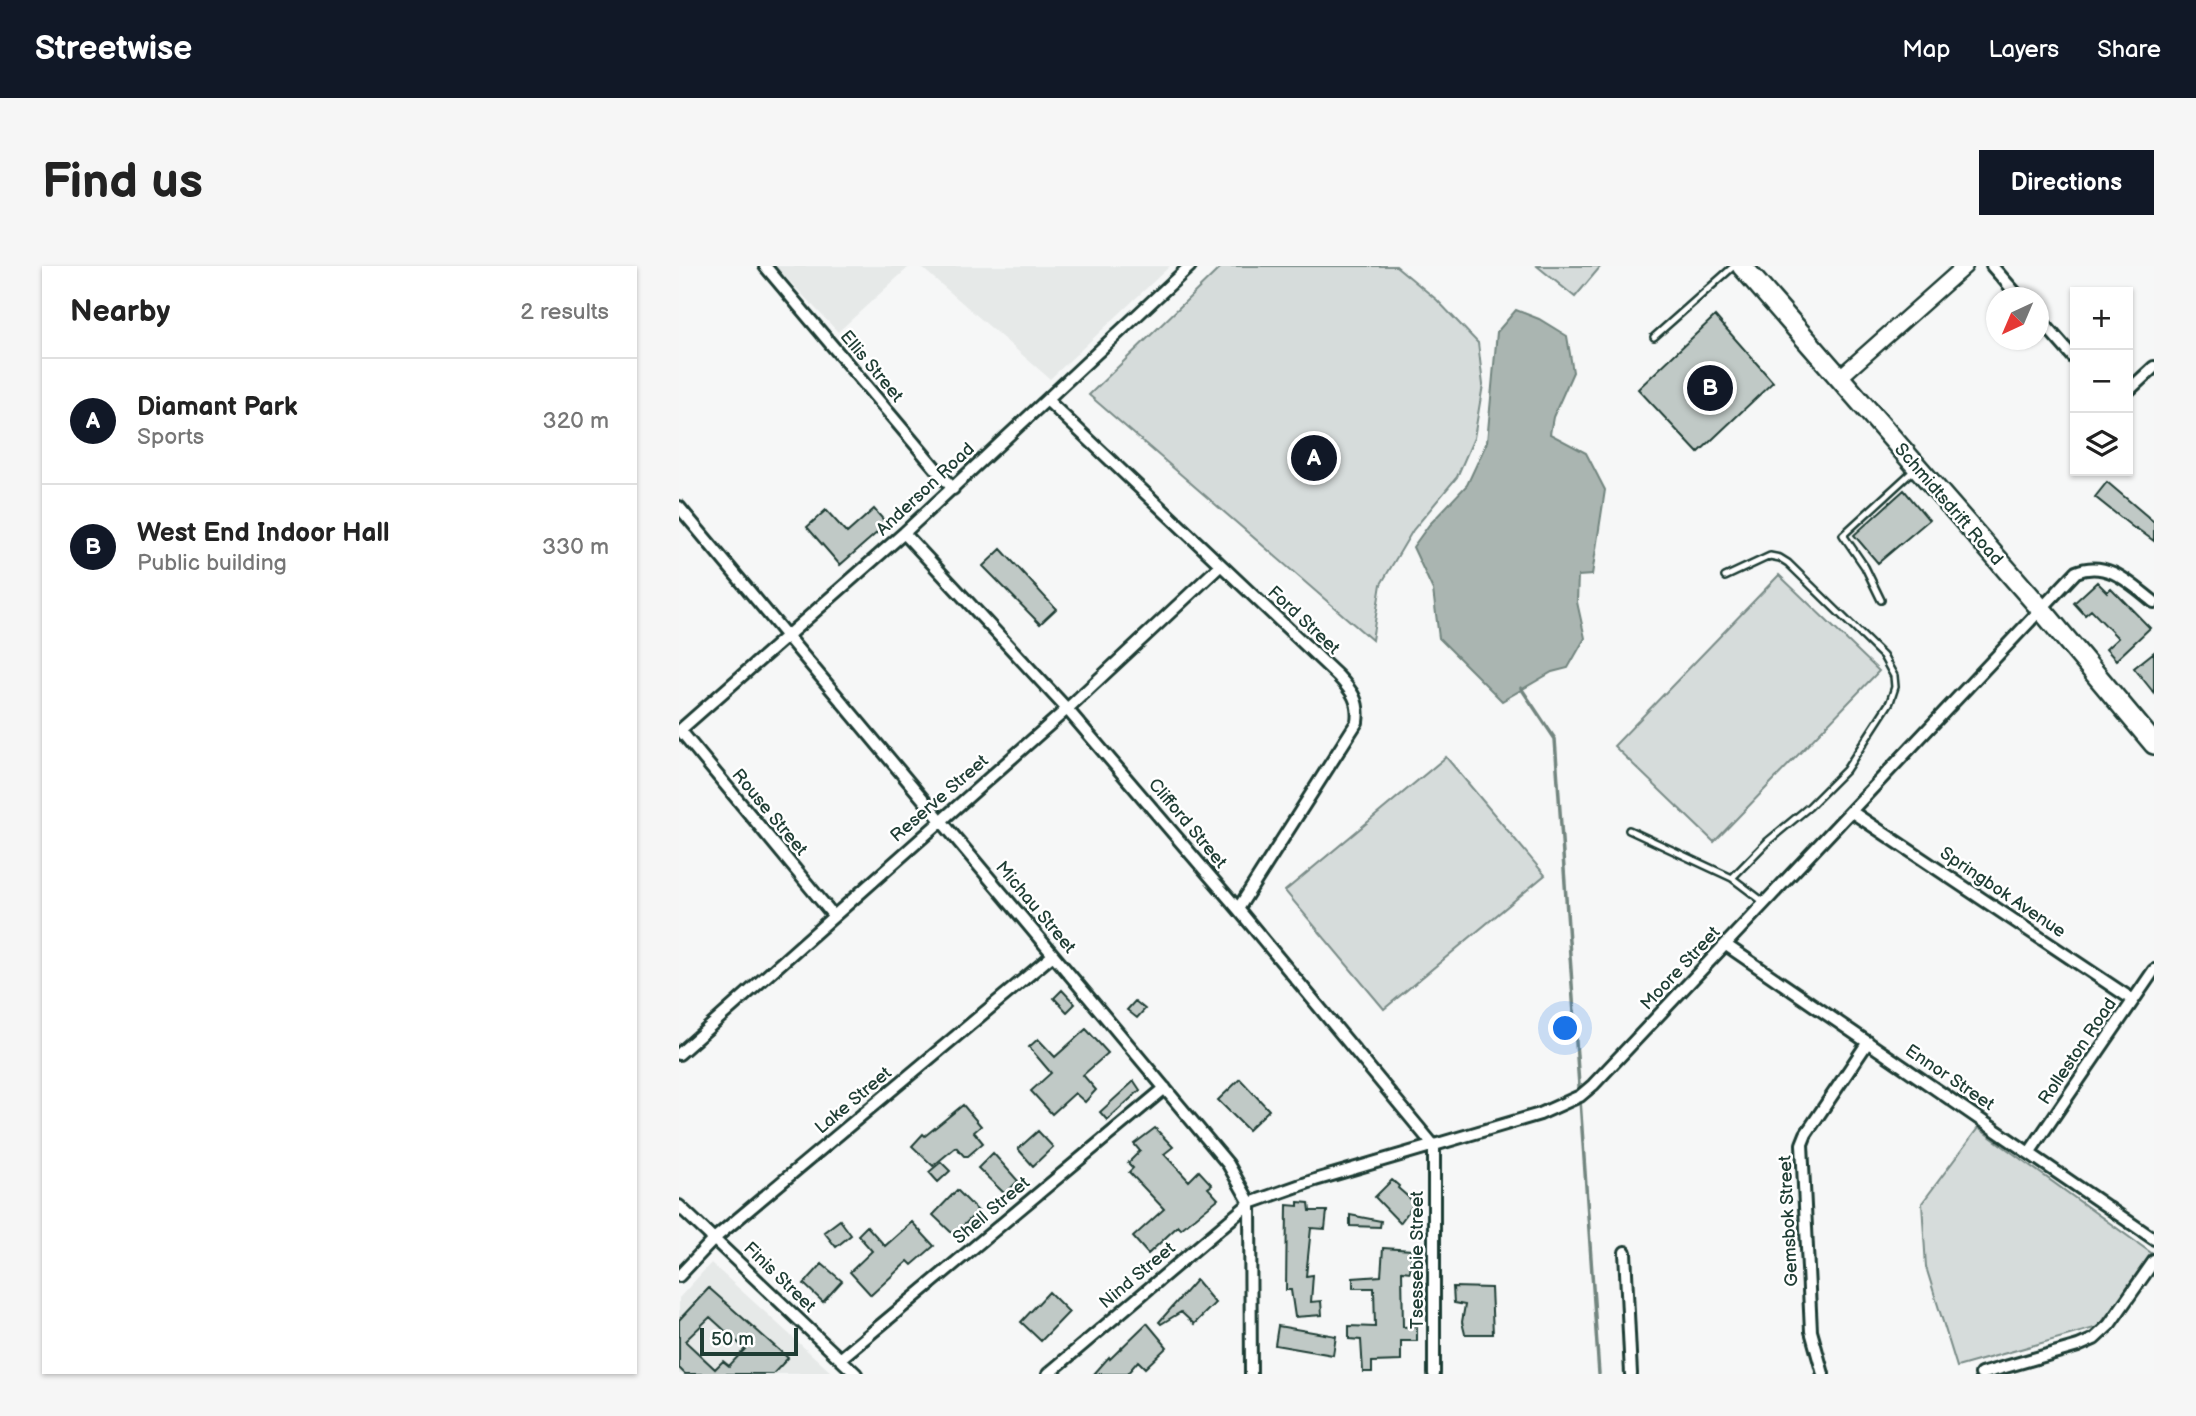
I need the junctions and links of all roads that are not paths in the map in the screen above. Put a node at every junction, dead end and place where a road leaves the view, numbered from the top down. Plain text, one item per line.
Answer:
1 (765, 266) edge
2 (1190, 266) edge
3 (1734, 266) edge
4 (1742, 266) edge
5 (1965, 266) edge
6 (1992, 266) edge
7 (2010, 287) edge
8 (2049, 329) edge
9 (1654, 337) dead end
10 (2070, 353) edge
11 (2154, 367) edge
12 (1839, 378) junction
13 (2133, 386) edge
14 (1047, 400) junction
15 (1916, 467) junction
16 (953, 489) junction
17 (680, 510) edge
18 (904, 533) junction
19 (1221, 565) junction
20 (1725, 577) dead end
21 (1881, 600) dead end
22 (2154, 602) edge
23 (2041, 609) junction
24 (787, 636) junction
25 (1067, 709) junction
26 (680, 731) edge
27 (2154, 744) edge
28 (1852, 812) junction
29 (940, 820) junction
30 (1629, 830) dead end
31 (1732, 878) junction
32 (1766, 903) junction
33 (1238, 909) junction
34 (833, 915) junction
35 (1726, 945) junction
36 (1053, 955) junction
37 (2154, 970) edge
38 (2133, 1000) junction
39 (1868, 1042) junction
40 (679, 1054) edge
41 (1165, 1088) junction
42 (1434, 1146) junction
43 (2029, 1153) junction
44 (1250, 1203) junction
45 (679, 1206) edge
46 (715, 1238) junction
47 (2154, 1239) edge
48 (1625, 1252) dead end
49 (2154, 1261) edge
50 (679, 1276) edge
51 (840, 1359) junction
52 (856, 1374) edge
53 (1048, 1374) edge
54 (1251, 1374) edge
55 (1434, 1374) edge
56 (1631, 1374) edge
57 (1823, 1374) edge
58 (1981, 1374) edge

1 - 16 street, Ellis Street
2 - 14 street, Anderson Road
3 - 9 lane
4 - 12 highway, Schmidtsdrift Road
5 - 12 street
6 - 7 street
8 - 10 street
11 - 13 street
12 - 15 highway, Schmidtsdrift Road
14 - 16 street, Anderson Road
14 - 19 street, Ford Street
15 - 21 lane
15 - 23 highway, Schmidtsdrift Road
16 - 18 street, Anderson Road
17 - 24 street, Michau Street
18 - 24 street, Anderson Road
18 - 25 street, Clifford Street
19 - 25 street, Reserve Street
19 - 33 street, Ford Street
20 - 31 lane
22 - 23 street, Moore Street
23 - 27 highway, Schmidtsdrift Road
23 - 28 street, Moore Street
24 - 26 street, Anderson Road
24 - 29 street, Michau Street
25 - 29 street, Reserve Street
25 - 33 street, Clifford Street
26 - 34 street, Rouse Street
28 - 32 street, Moore Street
28 - 38 street, Springbok Avenue
29 - 34 street, Reserve Street
29 - 36 street, Michau Street
30 - 31 lane
31 - 32 lane
32 - 35 street, Moore Street
33 - 42 street, Clifford Street
34 - 40 street, Reserve Street
35 - 39 street, Ennor Street
35 - 42 street, Moore Street
36 - 41 street, Michau Street
36 - 46 street, Lake Street
37 - 38 street, Rolleston Road
38 - 43 street, Rolleston Road
39 - 43 street, Ennor Street
39 - 57 street, Gemsbok Street
41 - 44 street, Michau Street
41 - 51 street, Shell Street
42 - 44 street, Moore Street
42 - 55 street, Tsessebie Street
43 - 47 street, Ennor Street
44 - 53 street, Nind Street
44 - 54 street, Michau Street
45 - 46 street, Finis Street
46 - 50 street, Lake Street
46 - 51 street, Finis Street
48 - 56 street
49 - 58 street
51 - 52 street, Finis Street

